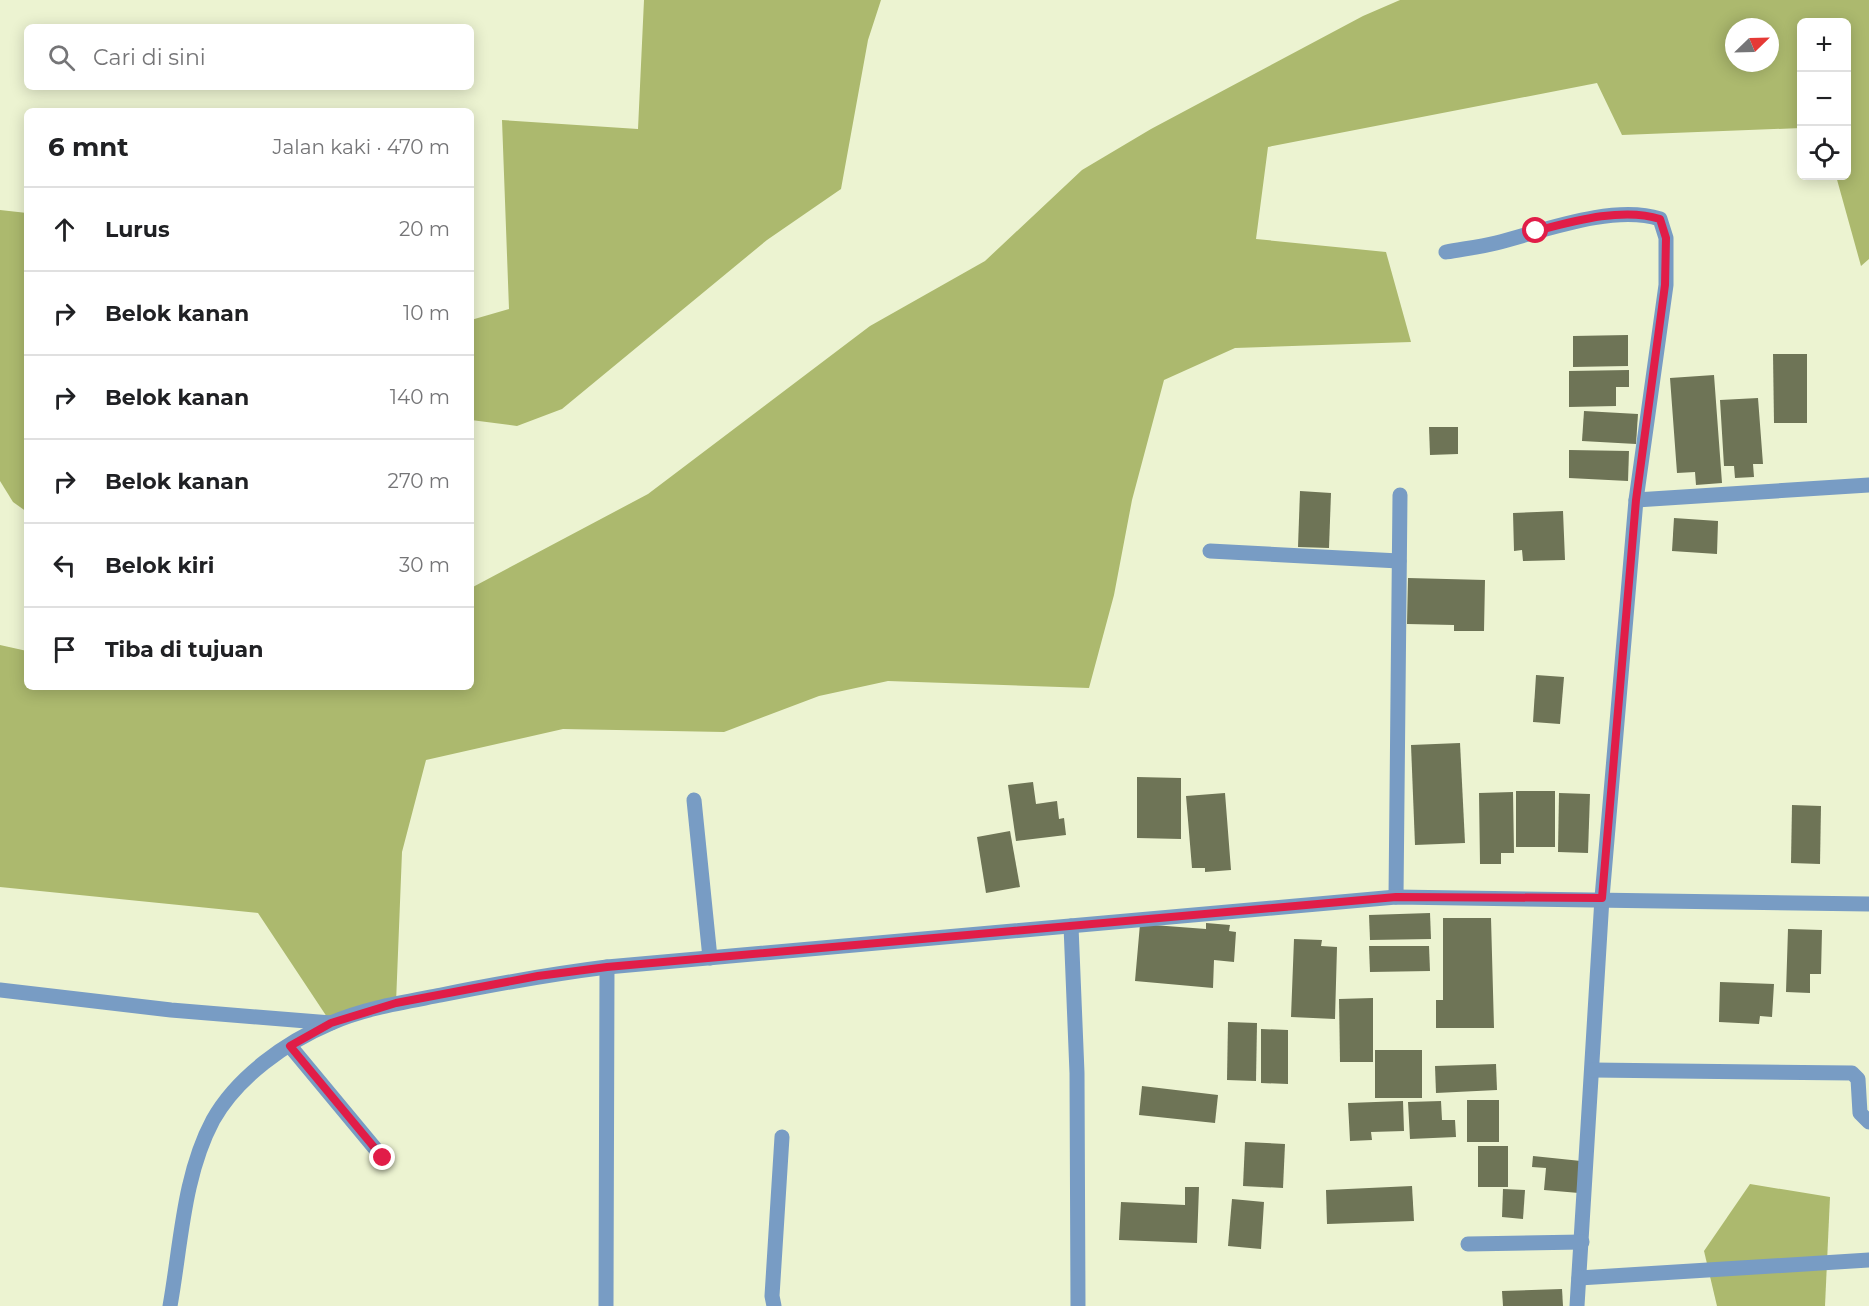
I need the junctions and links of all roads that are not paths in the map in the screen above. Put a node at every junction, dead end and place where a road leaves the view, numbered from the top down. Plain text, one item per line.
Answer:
1 (1446, 252) dead end
2 (1869, 485) edge
3 (1400, 495) dead end
4 (1636, 500) junction
5 (1210, 551) dead end
6 (1399, 561) junction
7 (694, 800) dead end
8 (1396, 897) junction
9 (1602, 898) junction
10 (1869, 904) edge
11 (1071, 926) junction
12 (710, 958) junction
13 (607, 967) junction
14 (0, 990) edge
15 (331, 1023) junction
16 (290, 1046) junction
17 (1593, 1070) junction
18 (1869, 1122) edge
19 (782, 1137) dead end
20 (383, 1158) dead end
21 (1582, 1242) junction
22 (1468, 1244) dead end
23 (1869, 1260) edge
24 (1580, 1278) junction
25 (170, 1306) edge
26 (606, 1306) edge
27 (774, 1306) edge
28 (1078, 1306) edge
29 (1577, 1306) edge

1 - 4 street
2 - 4 street
3 - 6 street
4 - 9 street
5 - 6 street
6 - 8 street
7 - 12 street
8 - 9 street
8 - 11 street
9 - 10 street
9 - 17 street
11 - 12 street
11 - 28 street
12 - 13 street
13 - 15 street
13 - 26 street
14 - 15 street
15 - 16 street
16 - 20 street
16 - 25 street
17 - 18 street
17 - 21 street
19 - 27 street
21 - 22 street
21 - 24 street
23 - 24 street
24 - 29 street

